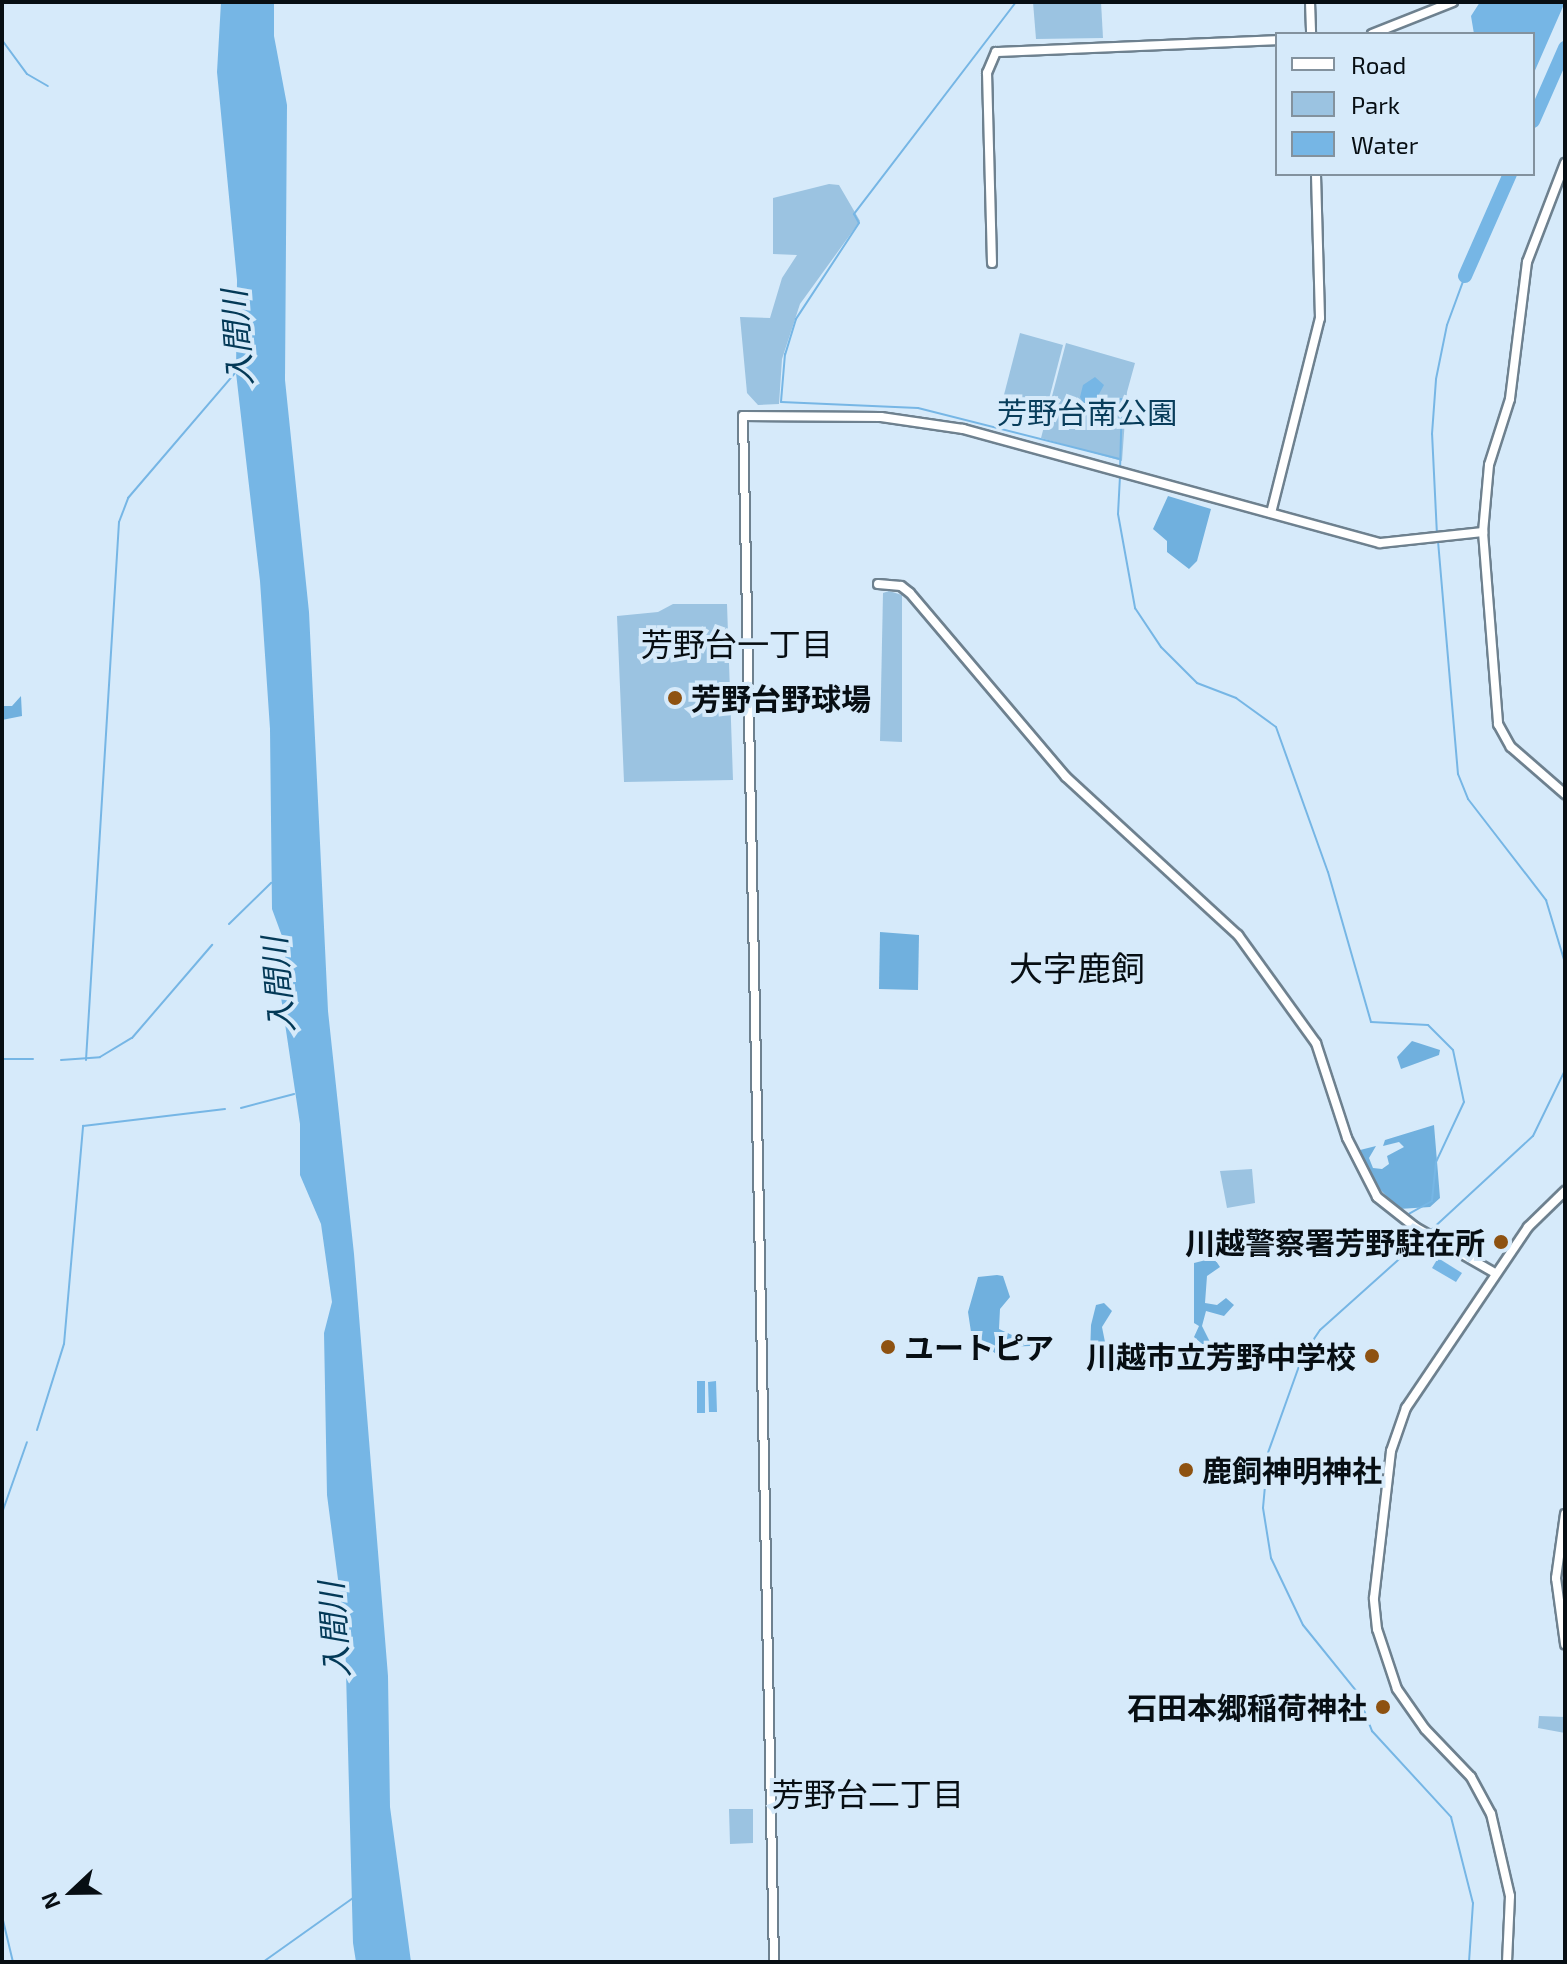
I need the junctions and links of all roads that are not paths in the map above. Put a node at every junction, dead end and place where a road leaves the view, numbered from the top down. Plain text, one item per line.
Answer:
1 (1310, 2) edge
2 (1453, 2) edge
3 (1311, 32) edge
4 (1377, 32) edge
5 (1275, 40) edge
6 (1565, 163) edge
7 (1316, 176) edge
8 (992, 263) dead end
9 (1271, 513) junction
10 (1483, 532) junction
11 (878, 584) dead end
12 (1565, 794) edge
13 (1565, 1191) edge
14 (1495, 1273) junction
15 (1565, 1514) edge
16 (1565, 1644) edge
17 (774, 1962) edge
18 (1507, 1962) edge

1 - 3 street
2 - 4 street
5 - 8 street
6 - 10 street
7 - 9 street
9 - 10 street
9 - 17 street
10 - 12 street
11 - 14 street
13 - 14 street
14 - 18 street
15 - 16 street

